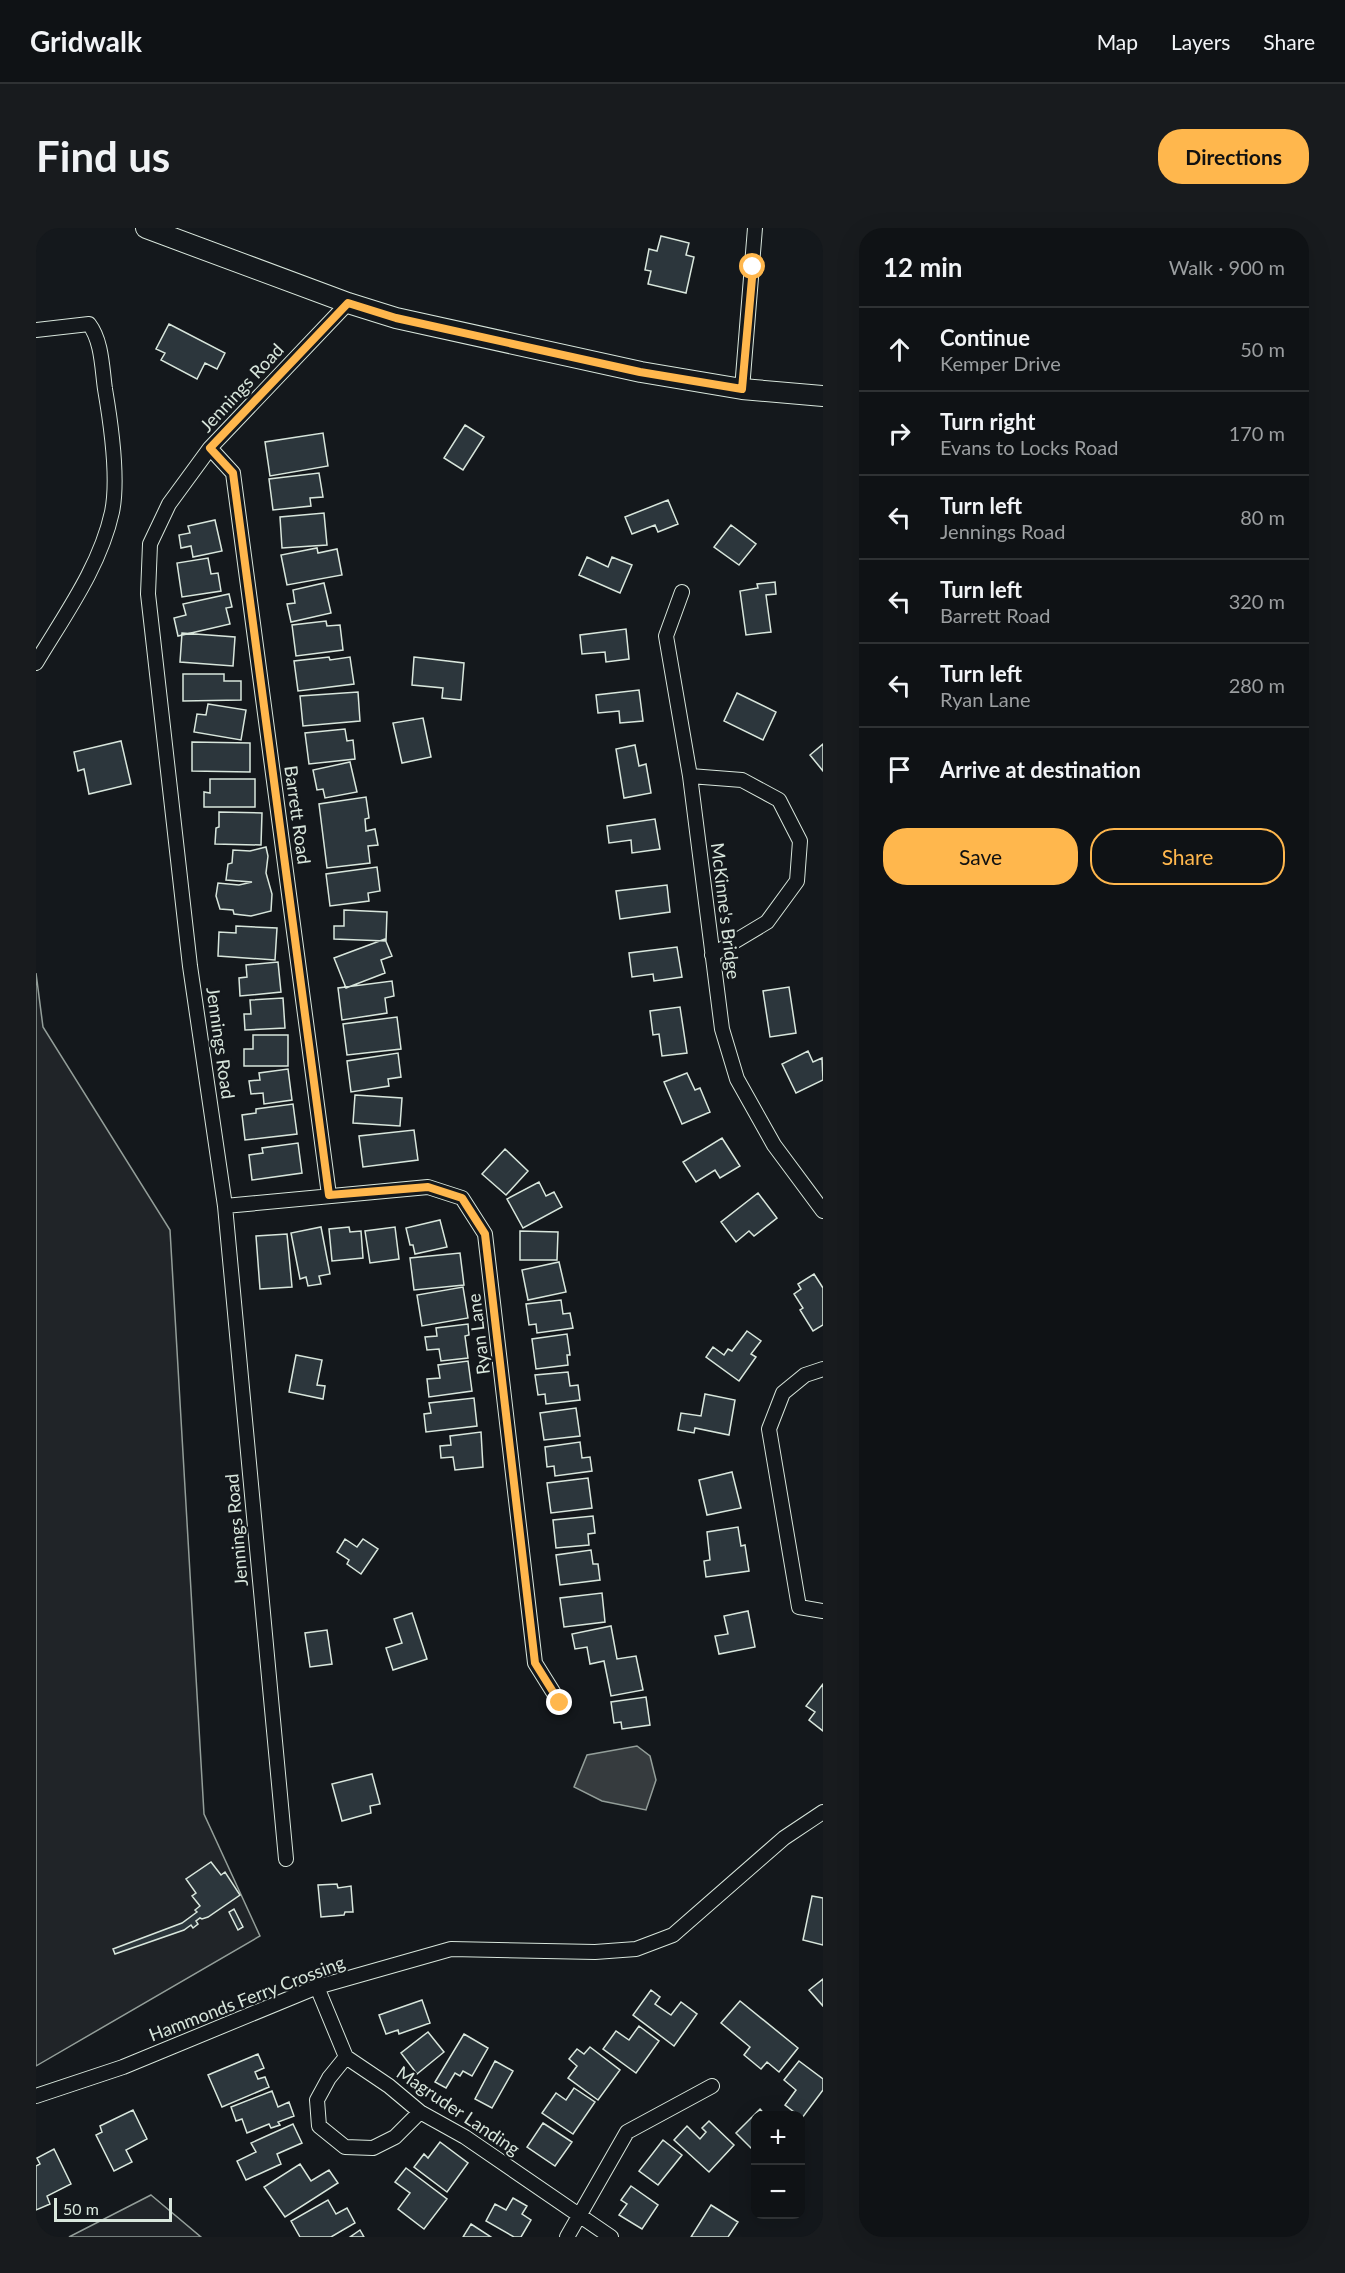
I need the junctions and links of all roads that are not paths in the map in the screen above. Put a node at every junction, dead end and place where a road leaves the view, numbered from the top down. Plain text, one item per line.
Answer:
1 (146, 228) edge
2 (755, 228) edge
3 (348, 303) junction
4 (36, 330) edge
5 (742, 389) junction
6 (823, 396) edge
7 (210, 448) junction
8 (682, 592) dead end
9 (36, 663) edge
10 (690, 776) junction
11 (712, 955) junction
12 (329, 1195) junction
13 (225, 1206) junction
14 (823, 1211) edge
15 (823, 1369) edge
16 (823, 1611) edge
17 (560, 1703) dead end
18 (823, 1812) edge
19 (286, 1859) dead end
20 (317, 1987) junction
21 (346, 2056) junction
22 (712, 2086) dead end
23 (36, 2096) edge
24 (420, 2112) junction
25 (580, 2216) junction
26 (567, 2237) edge
27 (611, 2237) edge

1 - 3 street
2 - 5 street
3 - 5 street
3 - 7 street, Jennings Road
4 - 9 street
5 - 6 street
7 - 12 street, Barrett Road
7 - 13 street, Jennings Road
8 - 10 street, McKinne's Bridge
10 - 11 street, McKinne's Bridge
10 - 11 street
11 - 14 street, McKinne's Bridge
12 - 13 street, Ryan Lane
12 - 17 street, Ryan Lane
13 - 19 street, Jennings Road
15 - 16 street
18 - 20 street, Hammonds Ferry Crossing
20 - 21 street
20 - 23 street, Hammonds Ferry Crossing
21 - 24 street, Magruder Landing
21 - 24 street
22 - 25 street
24 - 25 street, Magruder Landing
25 - 26 street
25 - 27 street, Magruder Landing

